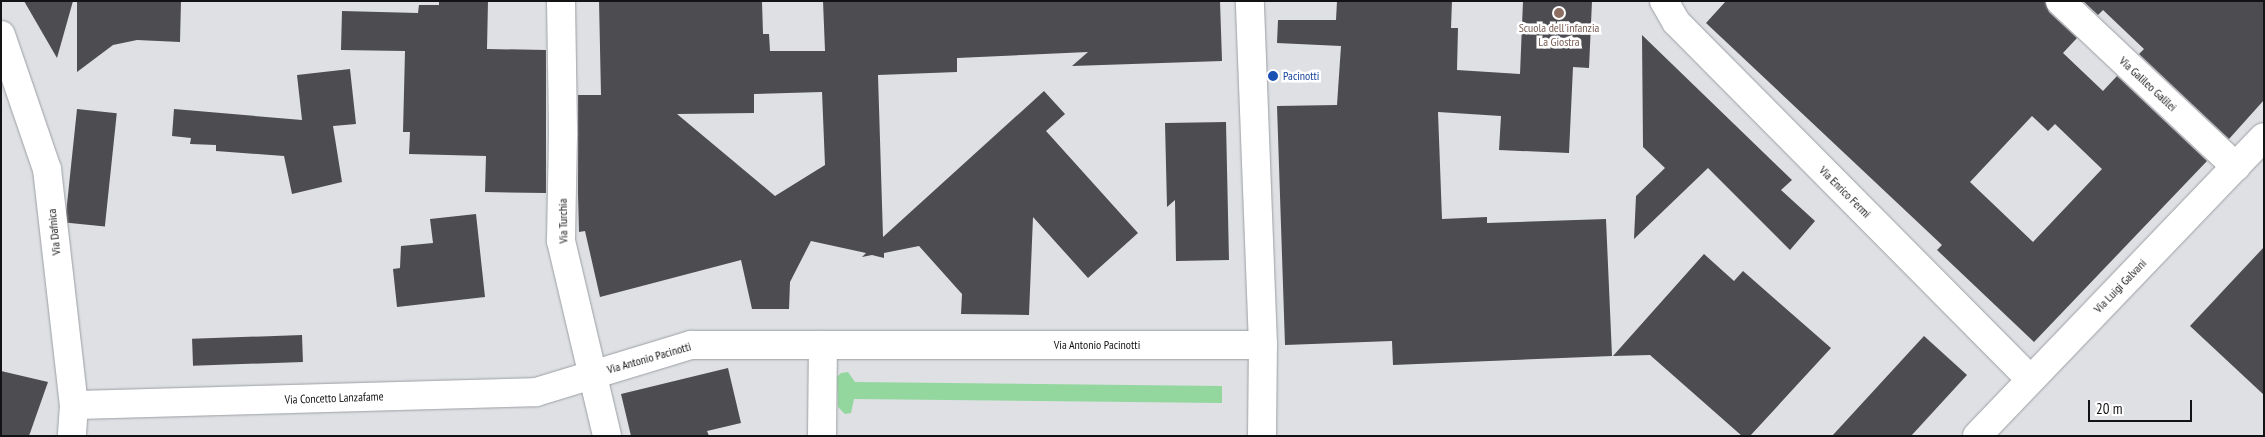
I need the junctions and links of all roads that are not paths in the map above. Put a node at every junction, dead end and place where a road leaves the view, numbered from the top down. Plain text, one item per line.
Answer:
1 (561, 1) edge
2 (1250, 1) edge
3 (1664, 1) edge
4 (2060, 1) edge
5 (1, 35) edge
6 (2264, 137) edge
7 (2236, 166) junction
8 (823, 345) junction
9 (1263, 345) junction
10 (591, 375) junction
11 (2030, 379) junction
12 (74, 405) junction
13 (72, 436) edge
14 (607, 436) edge
15 (822, 436) edge
16 (1262, 436) edge
17 (1977, 436) edge

1 - 10 street, Via Turchia
2 - 9 street
3 - 11 street, Via Enrico Fermi
4 - 7 street, Via Galileo Galilei
5 - 12 street, Via Dafnica
6 - 7 street, Via Luigi Galvani
7 - 11 street, Via Luigi Galvani
8 - 9 street, Via Antonio Pacinotti
8 - 10 street, Via Antonio Pacinotti
8 - 15 street
9 - 16 street
10 - 12 street, Via Concetto Lanzafame
10 - 14 street, Via Turchia
11 - 17 street, Via Luigi Galvani
12 - 13 street, Via Dafnica

